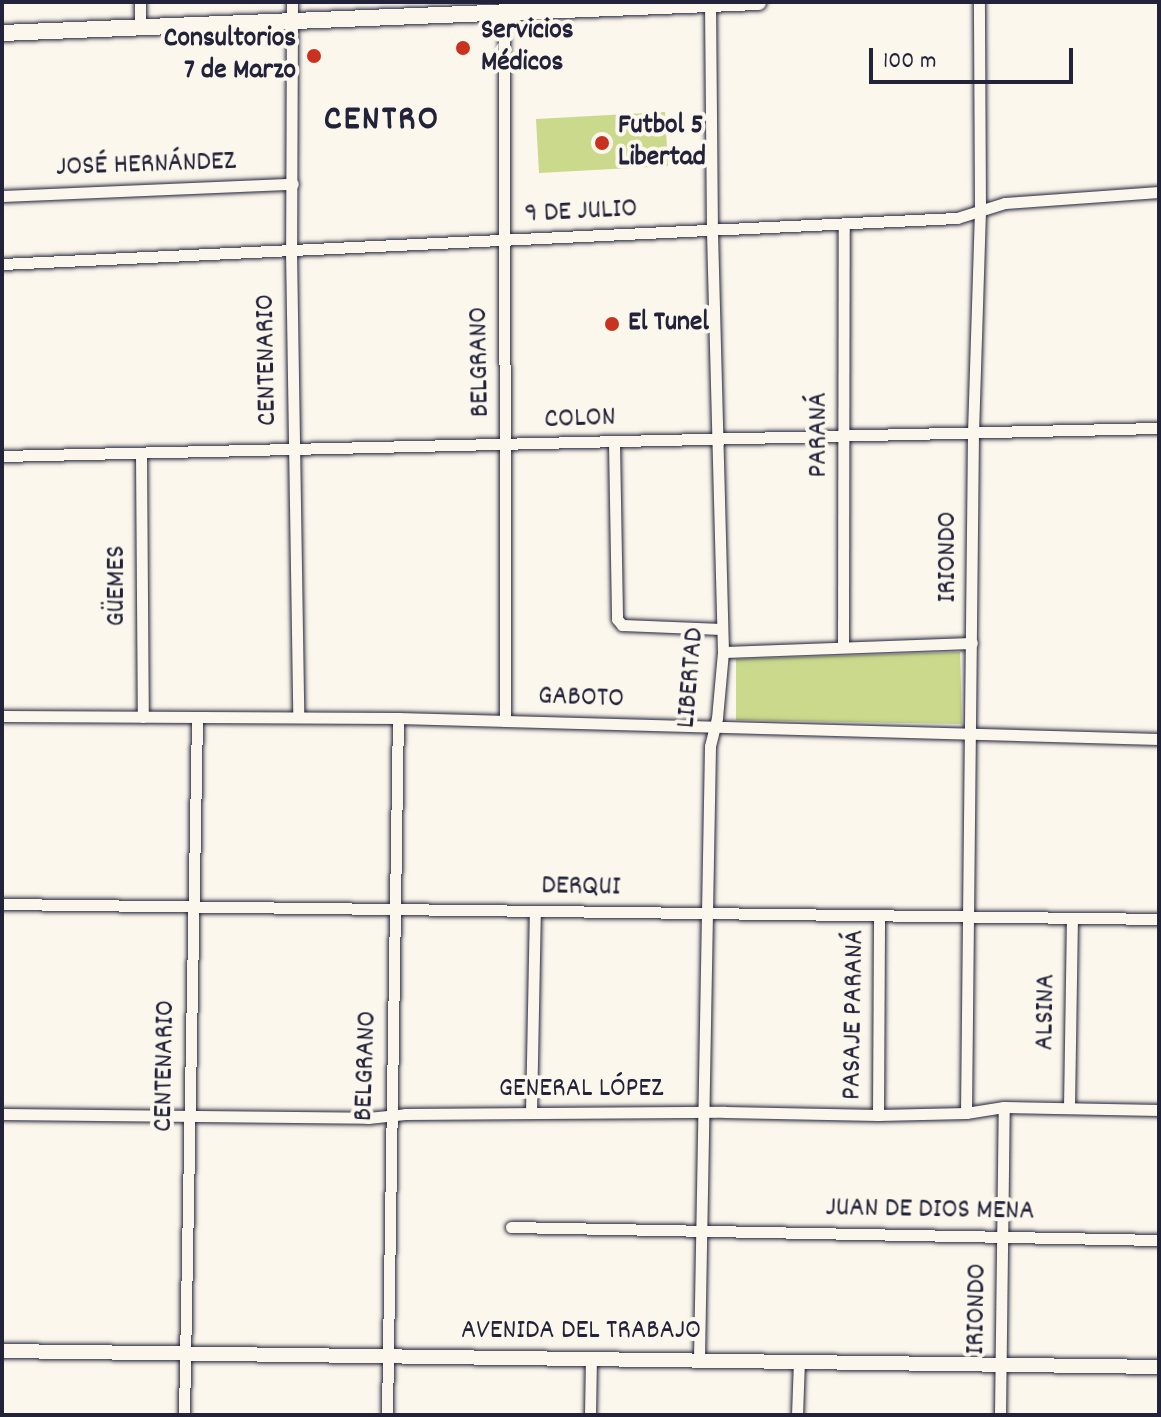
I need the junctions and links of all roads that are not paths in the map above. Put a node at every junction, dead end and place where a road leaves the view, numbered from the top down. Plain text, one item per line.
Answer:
1 (140, 2) edge
2 (292, 2) edge
3 (758, 2) edge
4 (979, 2) edge
5 (710, 3) edge
6 (504, 8) edge
7 (292, 20) junction
8 (140, 27) junction
9 (2, 33) edge
10 (293, 184) junction
11 (1159, 192) edge
12 (2, 196) edge
13 (980, 209) junction
14 (844, 224) junction
15 (712, 231) junction
16 (504, 240) junction
17 (291, 250) junction
18 (2, 264) edge
19 (1159, 428) edge
20 (973, 433) junction
21 (844, 437) junction
22 (719, 441) junction
23 (614, 443) junction
24 (507, 446) junction
25 (294, 451) junction
26 (141, 454) junction
27 (2, 456) edge
28 (722, 629) junction
29 (972, 643) junction
30 (843, 645) junction
31 (723, 652) junction
32 (2, 716) edge
33 (143, 717) junction
34 (197, 717) junction
35 (298, 717) junction
36 (398, 718) junction
37 (505, 721) junction
38 (715, 728) junction
39 (972, 734) junction
40 (1159, 739) edge
41 (2, 904) edge
42 (193, 907) junction
43 (396, 910) junction
44 (535, 911) junction
45 (707, 914) junction
46 (879, 916) junction
47 (971, 916) junction
48 (1072, 918) junction
49 (1159, 919) edge
50 (1004, 1107) junction
51 (1069, 1107) junction
52 (1159, 1110) edge
53 (531, 1113) junction
54 (703, 1113) junction
55 (966, 1113) junction
56 (2, 1114) edge
57 (878, 1115) junction
58 (389, 1116) junction
59 (188, 1117) junction
60 (511, 1227) dead end
61 (701, 1231) junction
62 (1003, 1237) junction
63 (1159, 1240) edge
64 (2, 1351) edge
65 (185, 1353) junction
66 (388, 1356) junction
67 (699, 1358) junction
68 (591, 1359) junction
69 (799, 1361) junction
70 (1000, 1364) junction
71 (1159, 1367) edge
72 (184, 1415) edge
73 (387, 1415) edge
74 (590, 1415) edge
75 (797, 1415) edge
76 (1000, 1415) edge

1 - 8 street
2 - 7 street, CENTENARIO
3 - 5 main road
4 - 13 street, IRIONDO
5 - 6 main road
5 - 15 street, LIBERTAD
6 - 7 main road
6 - 16 street, BELGRANO
7 - 8 main road
7 - 10 street, CENTENARIO
8 - 9 main road
10 - 12 street, JOSÉ HERNÁNDEZ
10 - 17 street, CENTENARIO
11 - 13 street, 9 DE JULIO
13 - 14 street, 9 DE JULIO
13 - 20 street, IRIONDO
14 - 15 street, 9 DE JULIO
14 - 21 street, PARANÁ
15 - 16 street, 9 DE JULIO
15 - 22 street, LIBERTAD
16 - 17 street, 9 DE JULIO
16 - 24 street, BELGRANO
17 - 18 street, 9 DE JULIO
17 - 25 street, CENTENARIO
19 - 20 street, COLON
20 - 21 street, COLON
20 - 29 street, IRIONDO
21 - 22 street, COLON
21 - 30 street, PARANÁ
22 - 23 street, COLON
22 - 28 street, LIBERTAD
23 - 24 street, COLON
23 - 28 street
24 - 25 street, COLON
24 - 37 street, BELGRANO
25 - 26 street, COLON
25 - 35 street, CENTENARIO
26 - 27 street, COLON
26 - 33 street, GÜEMES
28 - 31 street, LIBERTAD
29 - 30 street
29 - 39 street, IRIONDO
30 - 31 street
31 - 38 street, LIBERTAD
32 - 33 street, GABOTO
33 - 34 street, GABOTO
34 - 35 street, GABOTO
34 - 42 street, CENTENARIO
35 - 36 street, GABOTO
36 - 37 street, GABOTO
36 - 43 street, BELGRANO
37 - 38 street, GABOTO
38 - 39 street, GABOTO
38 - 45 street, LIBERTAD
39 - 40 street, GABOTO
39 - 47 street, IRIONDO
41 - 42 street, DERQUI
42 - 43 street, DERQUI
42 - 59 street, CENTENARIO
43 - 44 street, DERQUI
43 - 58 street, BELGRANO
44 - 45 street, DERQUI
44 - 53 street
45 - 46 street, DERQUI
45 - 54 street, LIBERTAD
46 - 47 street, DERQUI
46 - 57 street, PASAJE PARANÁ
47 - 48 street, DERQUI
47 - 55 street, IRIONDO
48 - 49 street, DERQUI
48 - 51 street, ALSINA
50 - 51 street, GENERAL LÓPEZ
50 - 55 street, GENERAL LÓPEZ
50 - 62 street, IRIONDO
51 - 52 street, GENERAL LÓPEZ
53 - 54 street, GENERAL LÓPEZ
53 - 58 street, GENERAL LÓPEZ
54 - 57 street, GENERAL LÓPEZ
54 - 61 street, LIBERTAD
55 - 57 street, GENERAL LÓPEZ
56 - 59 street, GENERAL LÓPEZ
58 - 59 street, GENERAL LÓPEZ
58 - 66 street, BELGRANO
59 - 65 street, CENTENARIO
60 - 61 street, JUAN DE DIOS MENA
61 - 62 street, JUAN DE DIOS MENA
61 - 67 street, LIBERTAD
62 - 63 street, JUAN DE DIOS MENA
62 - 70 street, IRIONDO
64 - 65 street, AVENIDA DEL TRABAJO
65 - 66 street, AVENIDA DEL TRABAJO
65 - 72 street, CENTENARIO
66 - 68 street, AVENIDA DEL TRABAJO
66 - 73 street, BELGRANO
67 - 68 street, AVENIDA DEL TRABAJO
67 - 69 street, AVENIDA DEL TRABAJO
68 - 74 street
69 - 70 street, AVENIDA DEL TRABAJO
69 - 75 street
70 - 71 street, AVENIDA DEL TRABAJO
70 - 76 street, IRIONDO

